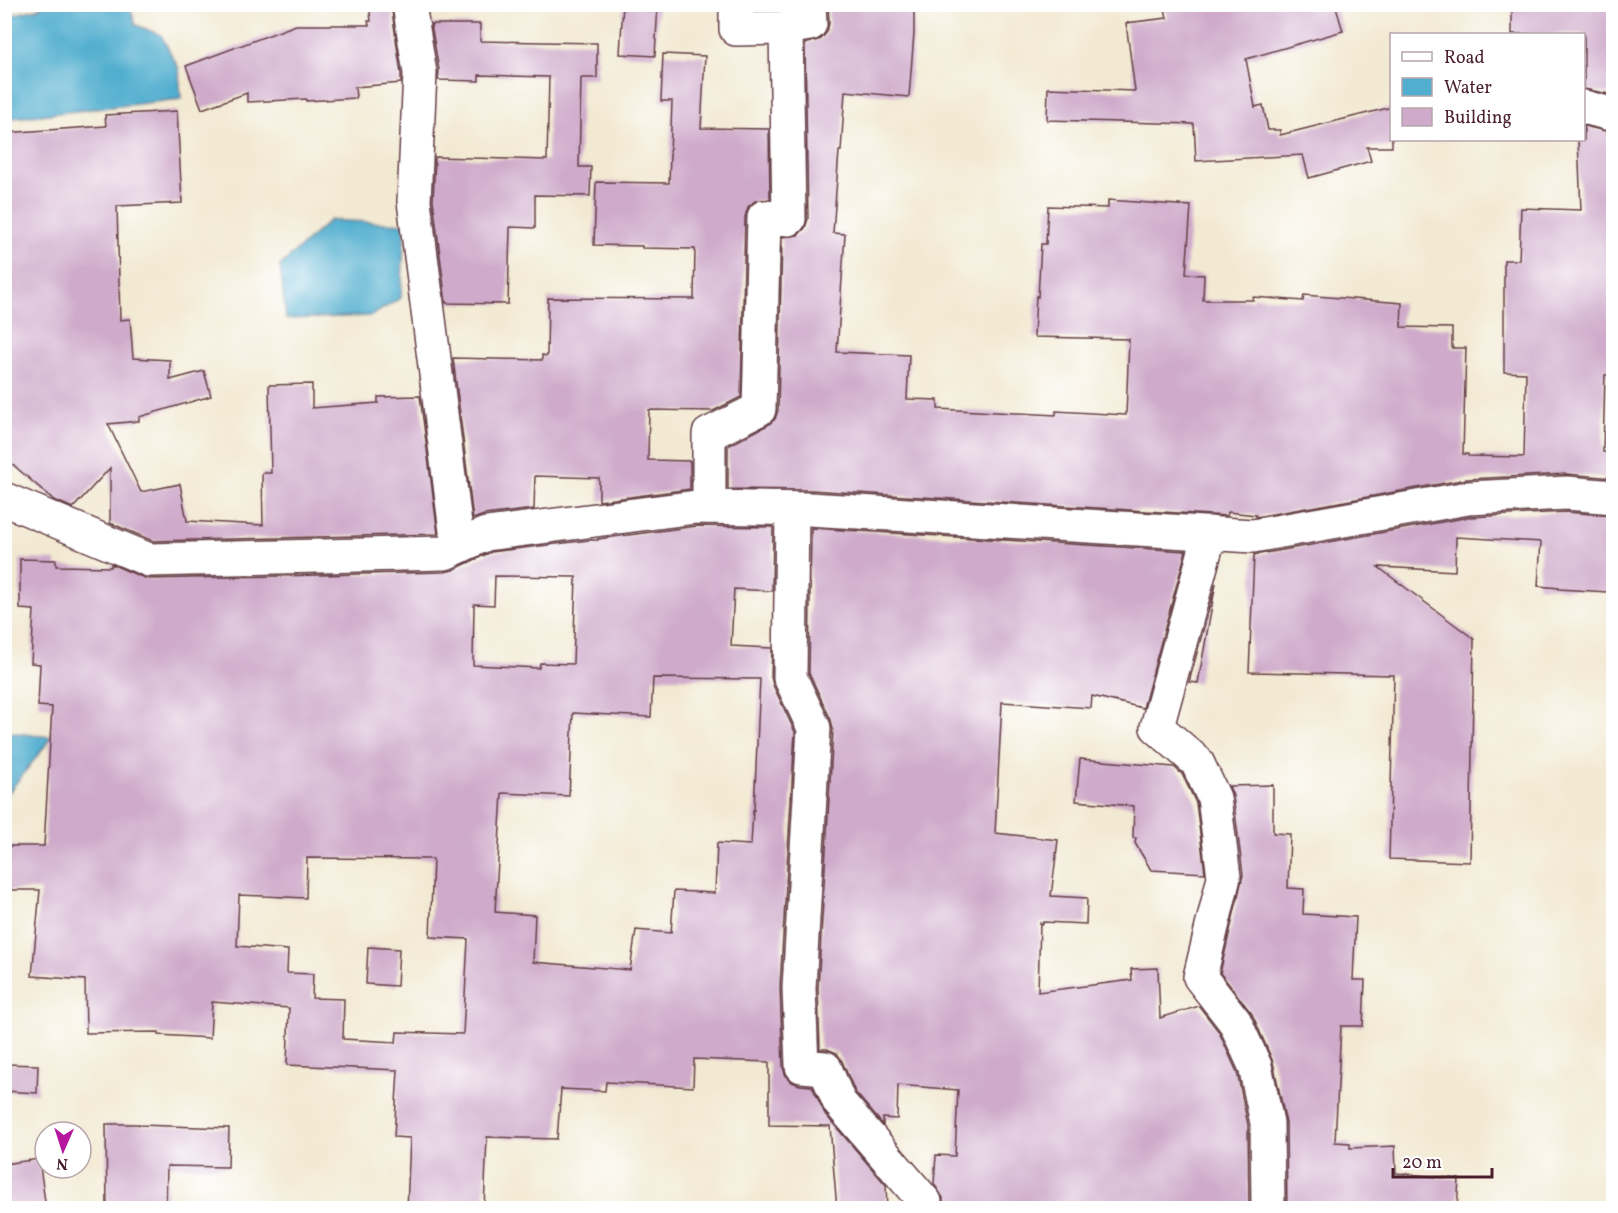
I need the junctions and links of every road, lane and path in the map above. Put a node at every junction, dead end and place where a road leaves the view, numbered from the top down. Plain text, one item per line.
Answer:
1 (409, 4) edge
2 (736, 4) edge
3 (810, 4) edge
4 (786, 28) junction
5 (1585, 107) edge
6 (1614, 115) edge
7 (1614, 497) edge
8 (4, 499) edge
9 (709, 507) junction
10 (792, 509) junction
11 (1210, 533) junction
12 (458, 547) junction
13 (925, 1202) dead end
14 (1268, 1209) edge

1 - 12 street
2 - 4 street
3 - 4 street
4 - 9 street
5 - 6 street
7 - 11 street
8 - 12 street
9 - 10 street
9 - 12 street
10 - 11 street
10 - 13 street
11 - 14 street

